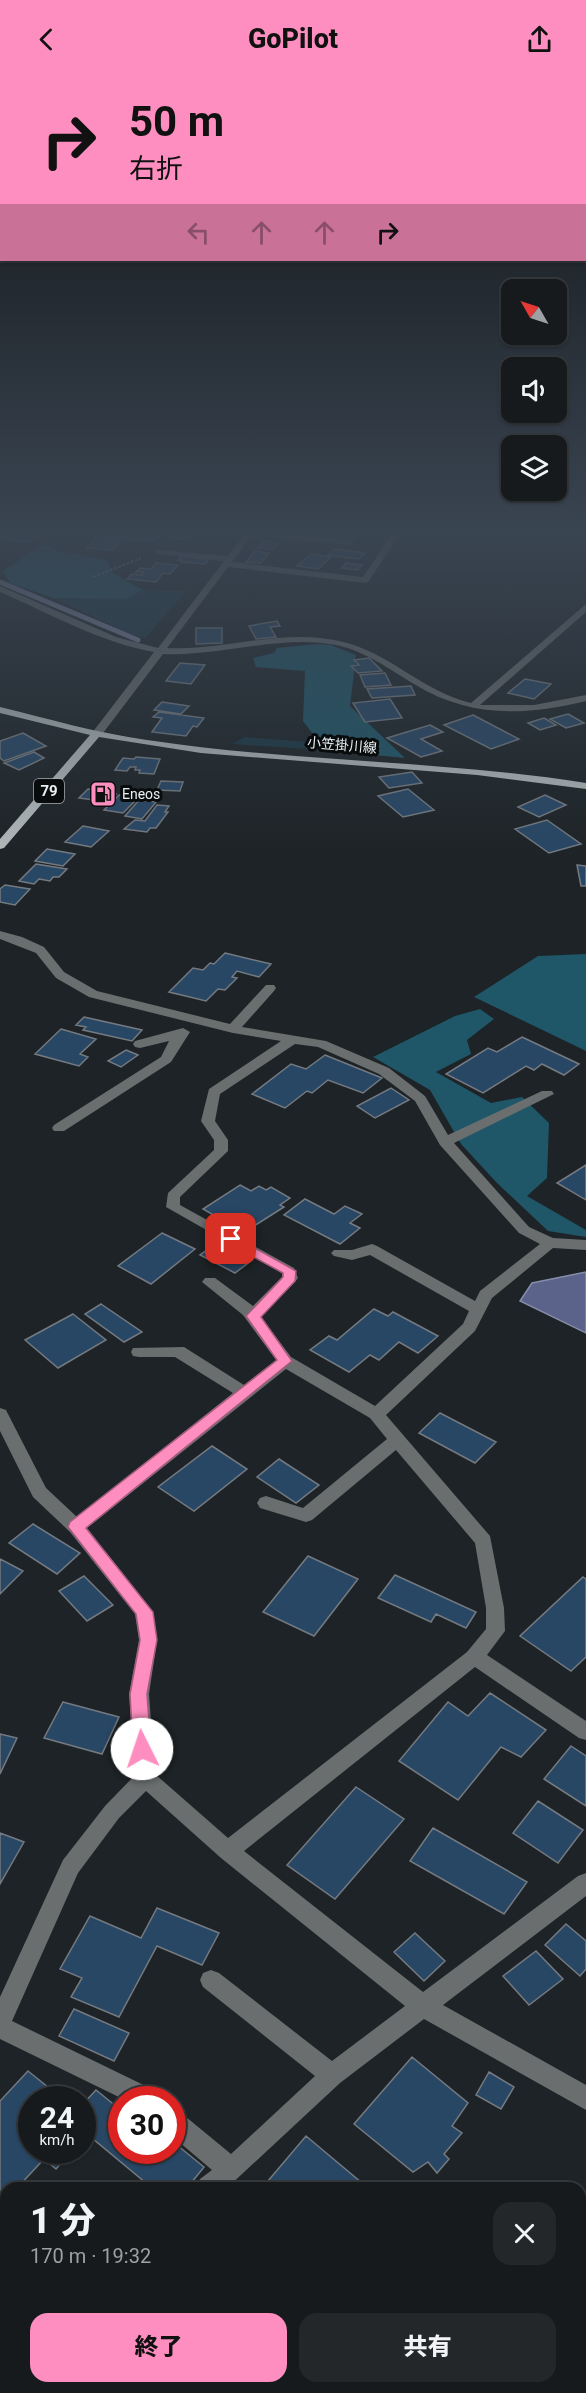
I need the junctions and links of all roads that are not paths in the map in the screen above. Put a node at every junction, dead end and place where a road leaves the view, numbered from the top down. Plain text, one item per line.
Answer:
1 (120, 642) edge
2 (165, 642) edge
3 (293, 642) edge
4 (332, 642) edge
5 (546, 642) edge
6 (159, 650) junction
7 (586, 698) edge
8 (473, 706) junction
9 (0, 710) edge
10 (96, 735) junction
11 (586, 786) edge
12 (0, 846) edge
13 (0, 935) edge
14 (270, 988) dead end
15 (195, 1020) junction
16 (232, 1029) junction
17 (179, 1035) junction
18 (293, 1039) junction
19 (140, 1044) dead end
20 (547, 1094) dead end
21 (59, 1128) dead end
22 (445, 1142) junction
23 (550, 1243) junction
24 (586, 1245) edge
25 (339, 1253) dead end
26 (210, 1282) dead end
27 (479, 1310) junction
28 (253, 1316) junction
29 (139, 1352) dead end
30 (285, 1361) junction
31 (245, 1393) junction
32 (0, 1414) edge
33 (376, 1414) junction
34 (397, 1440) junction
35 (266, 1503) dead end
36 (76, 1527) junction
37 (474, 1657) junction
38 (586, 1732) edge
39 (146, 1778) junction
40 (228, 1851) junction
41 (586, 1883) edge
42 (211, 1980) dead end
43 (423, 2006) junction
44 (0, 2022) edge
45 (0, 2027) edge
46 (332, 2074) junction
47 (121, 2086) edge
48 (586, 2098) edge
49 (186, 2132) edge
50 (231, 2170) junction
51 (216, 2182) edge

1 - 6 street
2 - 6 street
3 - 6 street
4 - 8 street
5 - 8 street
6 - 10 street
7 - 8 street
9 - 10 main road, 小笠掛川線
10 - 11 main road, 小笠掛川線
10 - 12 main road, 79
13 - 15 street
14 - 16 street
15 - 16 street
15 - 17 street
16 - 18 street
17 - 19 street
17 - 21 street
18 - 22 street
18 - 28 street
20 - 22 street
22 - 23 street
23 - 24 street
23 - 27 street
25 - 27 street
26 - 28 street
27 - 33 street
28 - 30 street
29 - 31 street
30 - 31 street
30 - 33 street
31 - 36 street
32 - 36 street
33 - 34 street
34 - 35 street
34 - 37 street
36 - 39 street
37 - 38 street
37 - 40 street
39 - 40 street
39 - 44 street
40 - 43 street
41 - 43 street
42 - 46 street
43 - 46 street
43 - 48 street
45 - 47 street
46 - 50 street
49 - 50 street
50 - 51 street

